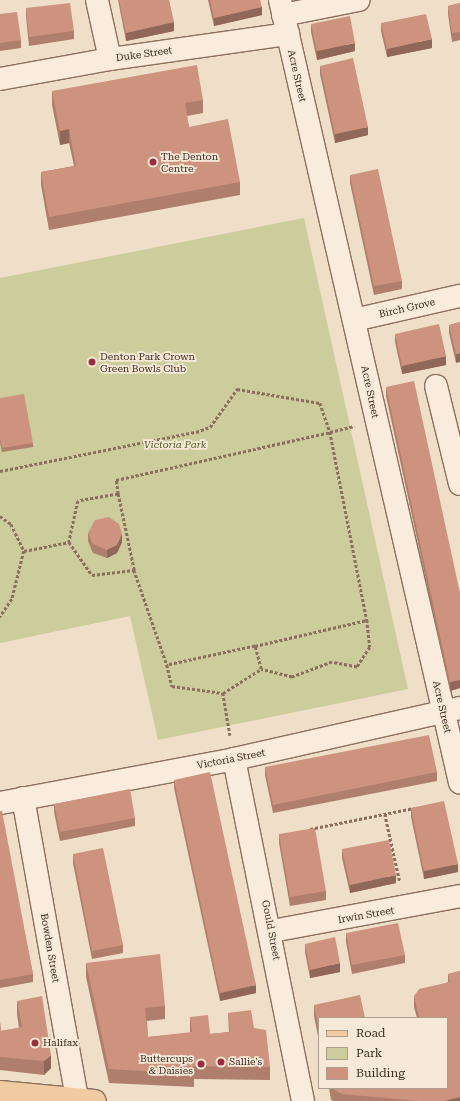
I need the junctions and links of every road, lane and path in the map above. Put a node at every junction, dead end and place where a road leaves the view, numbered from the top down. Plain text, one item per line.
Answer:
1 (97, 0) edge
2 (359, 0) edge
3 (284, 16) edge
4 (110, 59) junction
5 (0, 79) edge
6 (460, 296) edge
7 (354, 320) junction
8 (436, 386) dead end
9 (330, 432) junction
10 (0, 471) edge
11 (460, 484) edge
12 (118, 494) junction
13 (0, 516) edge
14 (69, 542) junction
15 (24, 551) junction
16 (134, 570) junction
17 (0, 617) edge
18 (367, 620) junction
19 (255, 646) junction
20 (167, 665) junction
21 (261, 668) junction
22 (223, 693) junction
23 (452, 710) edge
24 (234, 759) junction
25 (460, 783) edge
26 (23, 798) junction
27 (0, 803) edge
28 (421, 806) edge
29 (385, 814) junction
30 (302, 831) edge
31 (460, 896) edge
32 (406, 908) junction
33 (272, 931) junction
34 (0, 1092) edge
35 (86, 1100) edge
36 (303, 1101) edge

1 - 4 street
2 - 3 street, Duke Street
3 - 4 street, Duke Street
3 - 7 street, Acre Street
4 - 5 street, Duke Street
6 - 7 street, Birch Grove
7 - 23 street, Acre Street
8 - 11 street
9 - 10 path
9 - 12 path
9 - 18 path
12 - 14 path
12 - 16 path
13 - 15 path
14 - 15 path
14 - 16 path
15 - 17 path
16 - 20 path
18 - 19 path
18 - 21 path
19 - 20 path
19 - 21 path
20 - 22 path
21 - 22 path
22 - 24 path
23 - 24 street, Victoria Street
23 - 25 street, Acre Street
24 - 26 street, Victoria Street
24 - 33 street, Gould Street
26 - 27 street, Victoria Street
26 - 35 street, Bowden Street
28 - 29 path
29 - 30 path
29 - 32 path
31 - 32 street, Irwin Street
32 - 33 street, Irwin Street
33 - 36 street, Gould Street
34 - 35 main road

